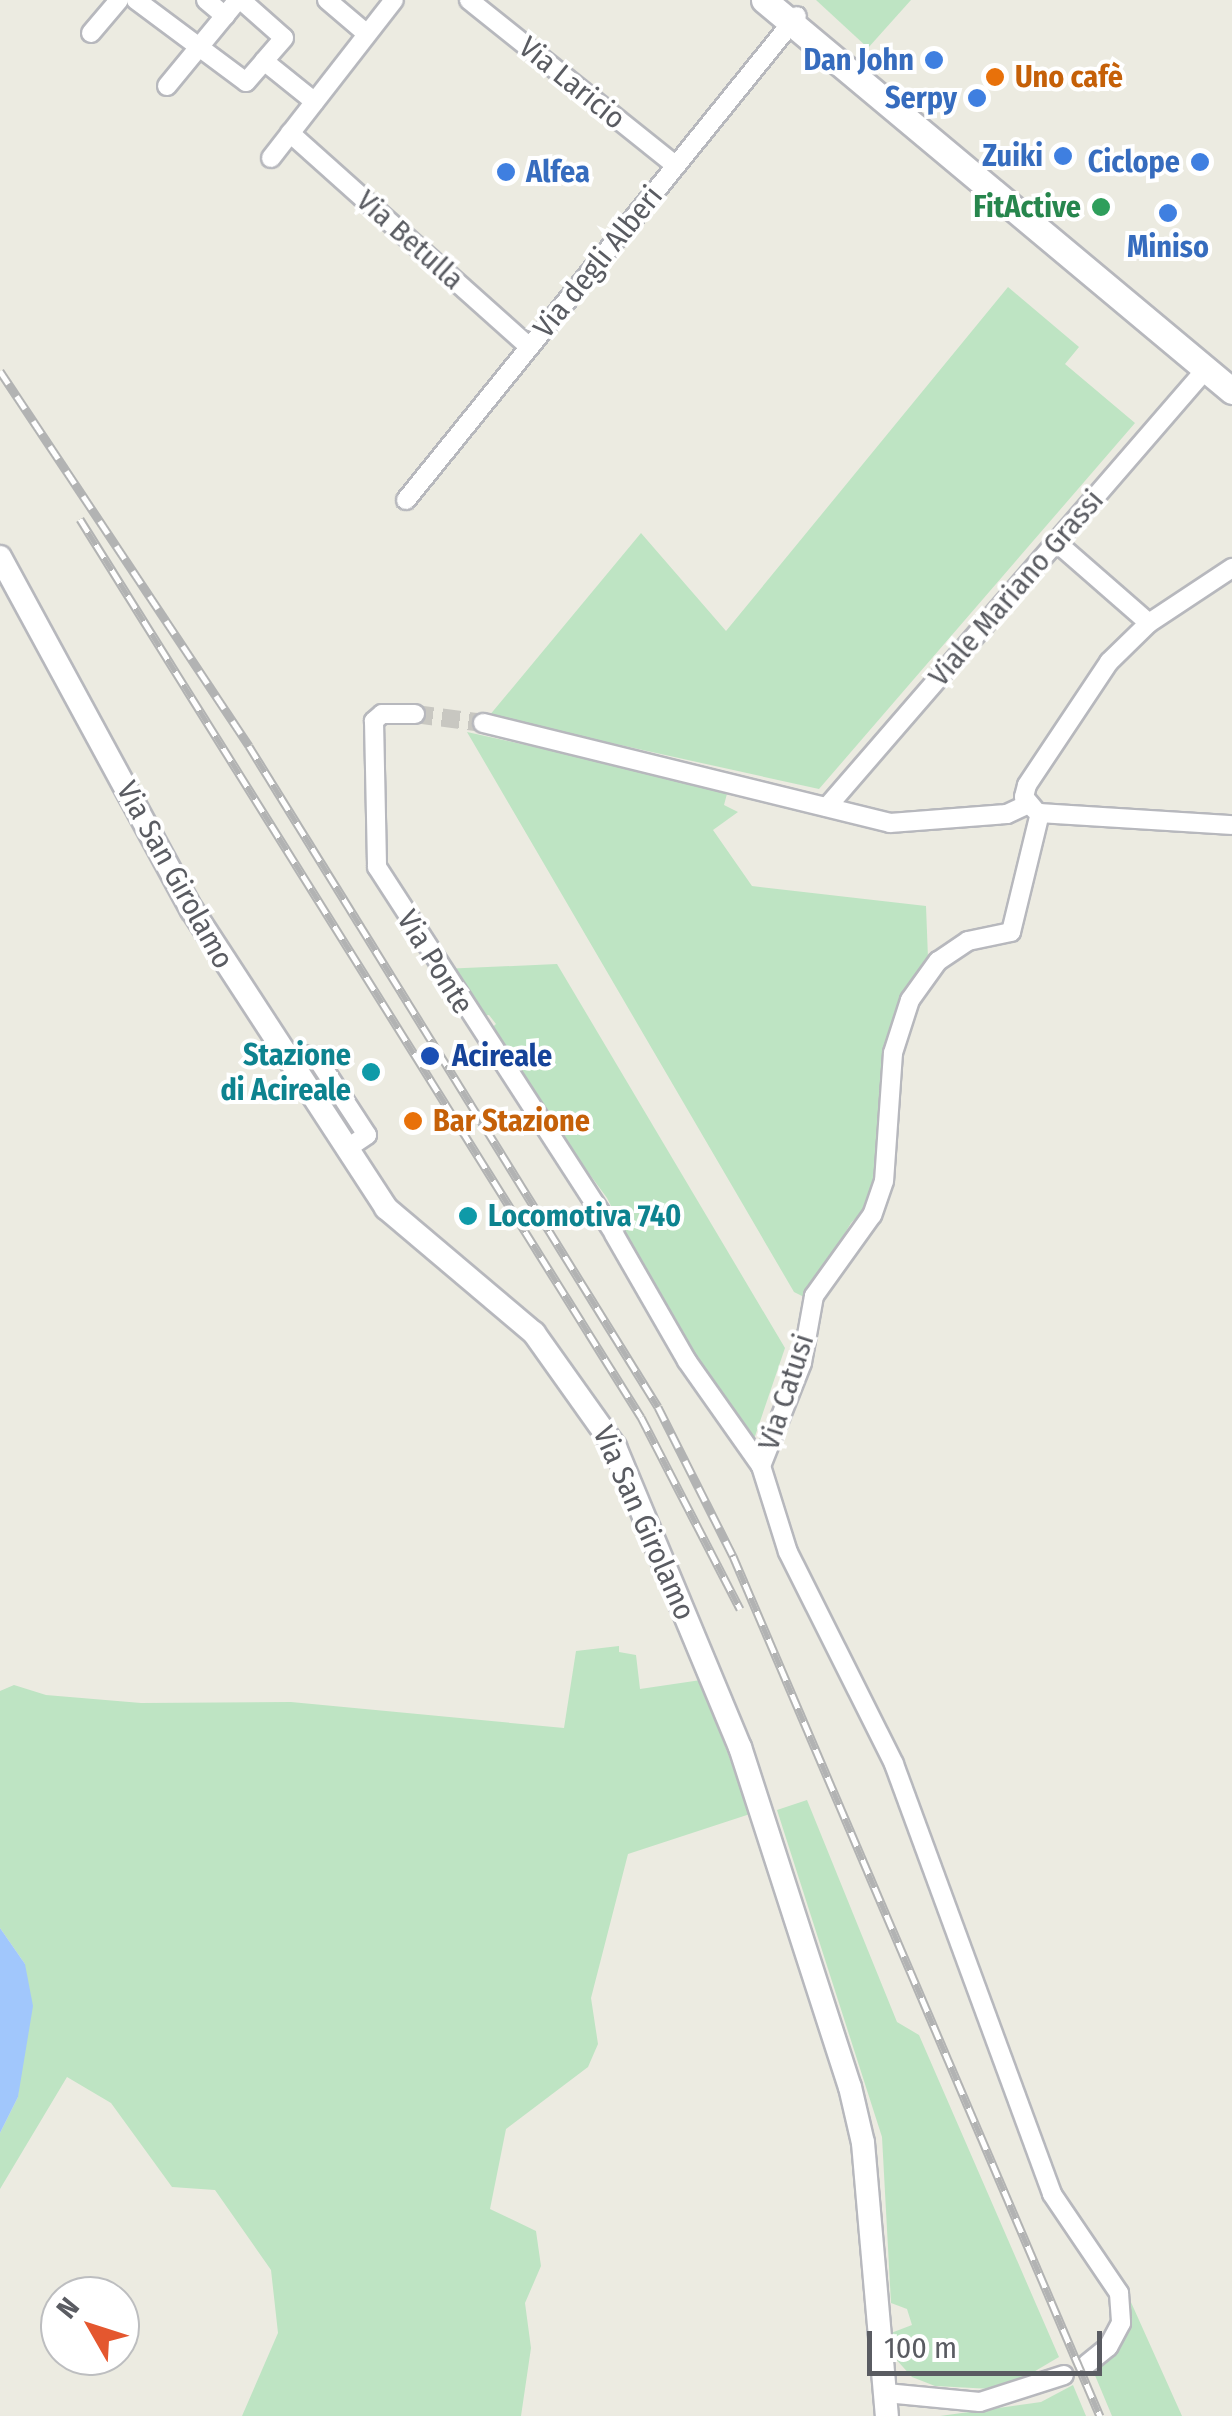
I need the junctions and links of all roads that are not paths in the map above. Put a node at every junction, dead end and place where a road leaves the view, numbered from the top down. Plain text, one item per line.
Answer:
1 (119, 0) edge
2 (136, 0) edge
3 (206, 0) edge
4 (239, 0) edge
5 (327, 0) edge
6 (394, 0) edge
7 (469, 0) edge
8 (764, 0) edge
9 (790, 13) edge
10 (225, 16) junction
11 (91, 33) dead end
12 (368, 34) junction
13 (196, 51) junction
14 (264, 61) junction
15 (168, 86) dead end
16 (314, 102) junction
17 (290, 133) junction
18 (271, 158) dead end
19 (676, 166) junction
20 (529, 347) junction
21 (1206, 369) junction
22 (1232, 391) edge
23 (406, 500) dead end
24 (1056, 542) junction
25 (0, 557) edge
26 (1232, 568) edge
27 (1149, 623) junction
28 (415, 714) tunnel mouth
29 (483, 723) tunnel mouth
30 (826, 808) junction
31 (1034, 809) junction
32 (1232, 826) edge
33 (281, 1052) junction
34 (346, 1149) junction
35 (762, 1466) junction
36 (1087, 2364) dead end
37 (1064, 2374) dead end
38 (886, 2405) edge

1 - 11 street
2 - 13 street
3 - 10 street
4 - 10 street
4 - 14 street
5 - 12 street
6 - 12 street
7 - 19 street, Via Laricio
8 - 9 main road
9 - 19 street, Via degli Alberi
9 - 21 main road
10 - 13 street
12 - 16 street
13 - 14 street
13 - 15 street
14 - 16 street
16 - 17 street
17 - 18 street
17 - 20 street, Via Betulla
19 - 20 street, Via degli Alberi
20 - 23 street, Via degli Alberi
21 - 22 main road
21 - 24 street, Viale Mariano Grassi
24 - 27 street
24 - 30 street, Viale Mariano Grassi
25 - 33 street, Via San Girolamo
26 - 27 street, Via Catusi
27 - 31 street, Via Catusi
28 - 35 street, Via Ponte
29 - 30 street
30 - 31 street
31 - 32 street
31 - 35 street, Via Catusi
33 - 34 street, Via San Girolamo
33 - 34 street
34 - 38 street, Via San Girolamo
35 - 36 street, Via Catusi
37 - 38 street

